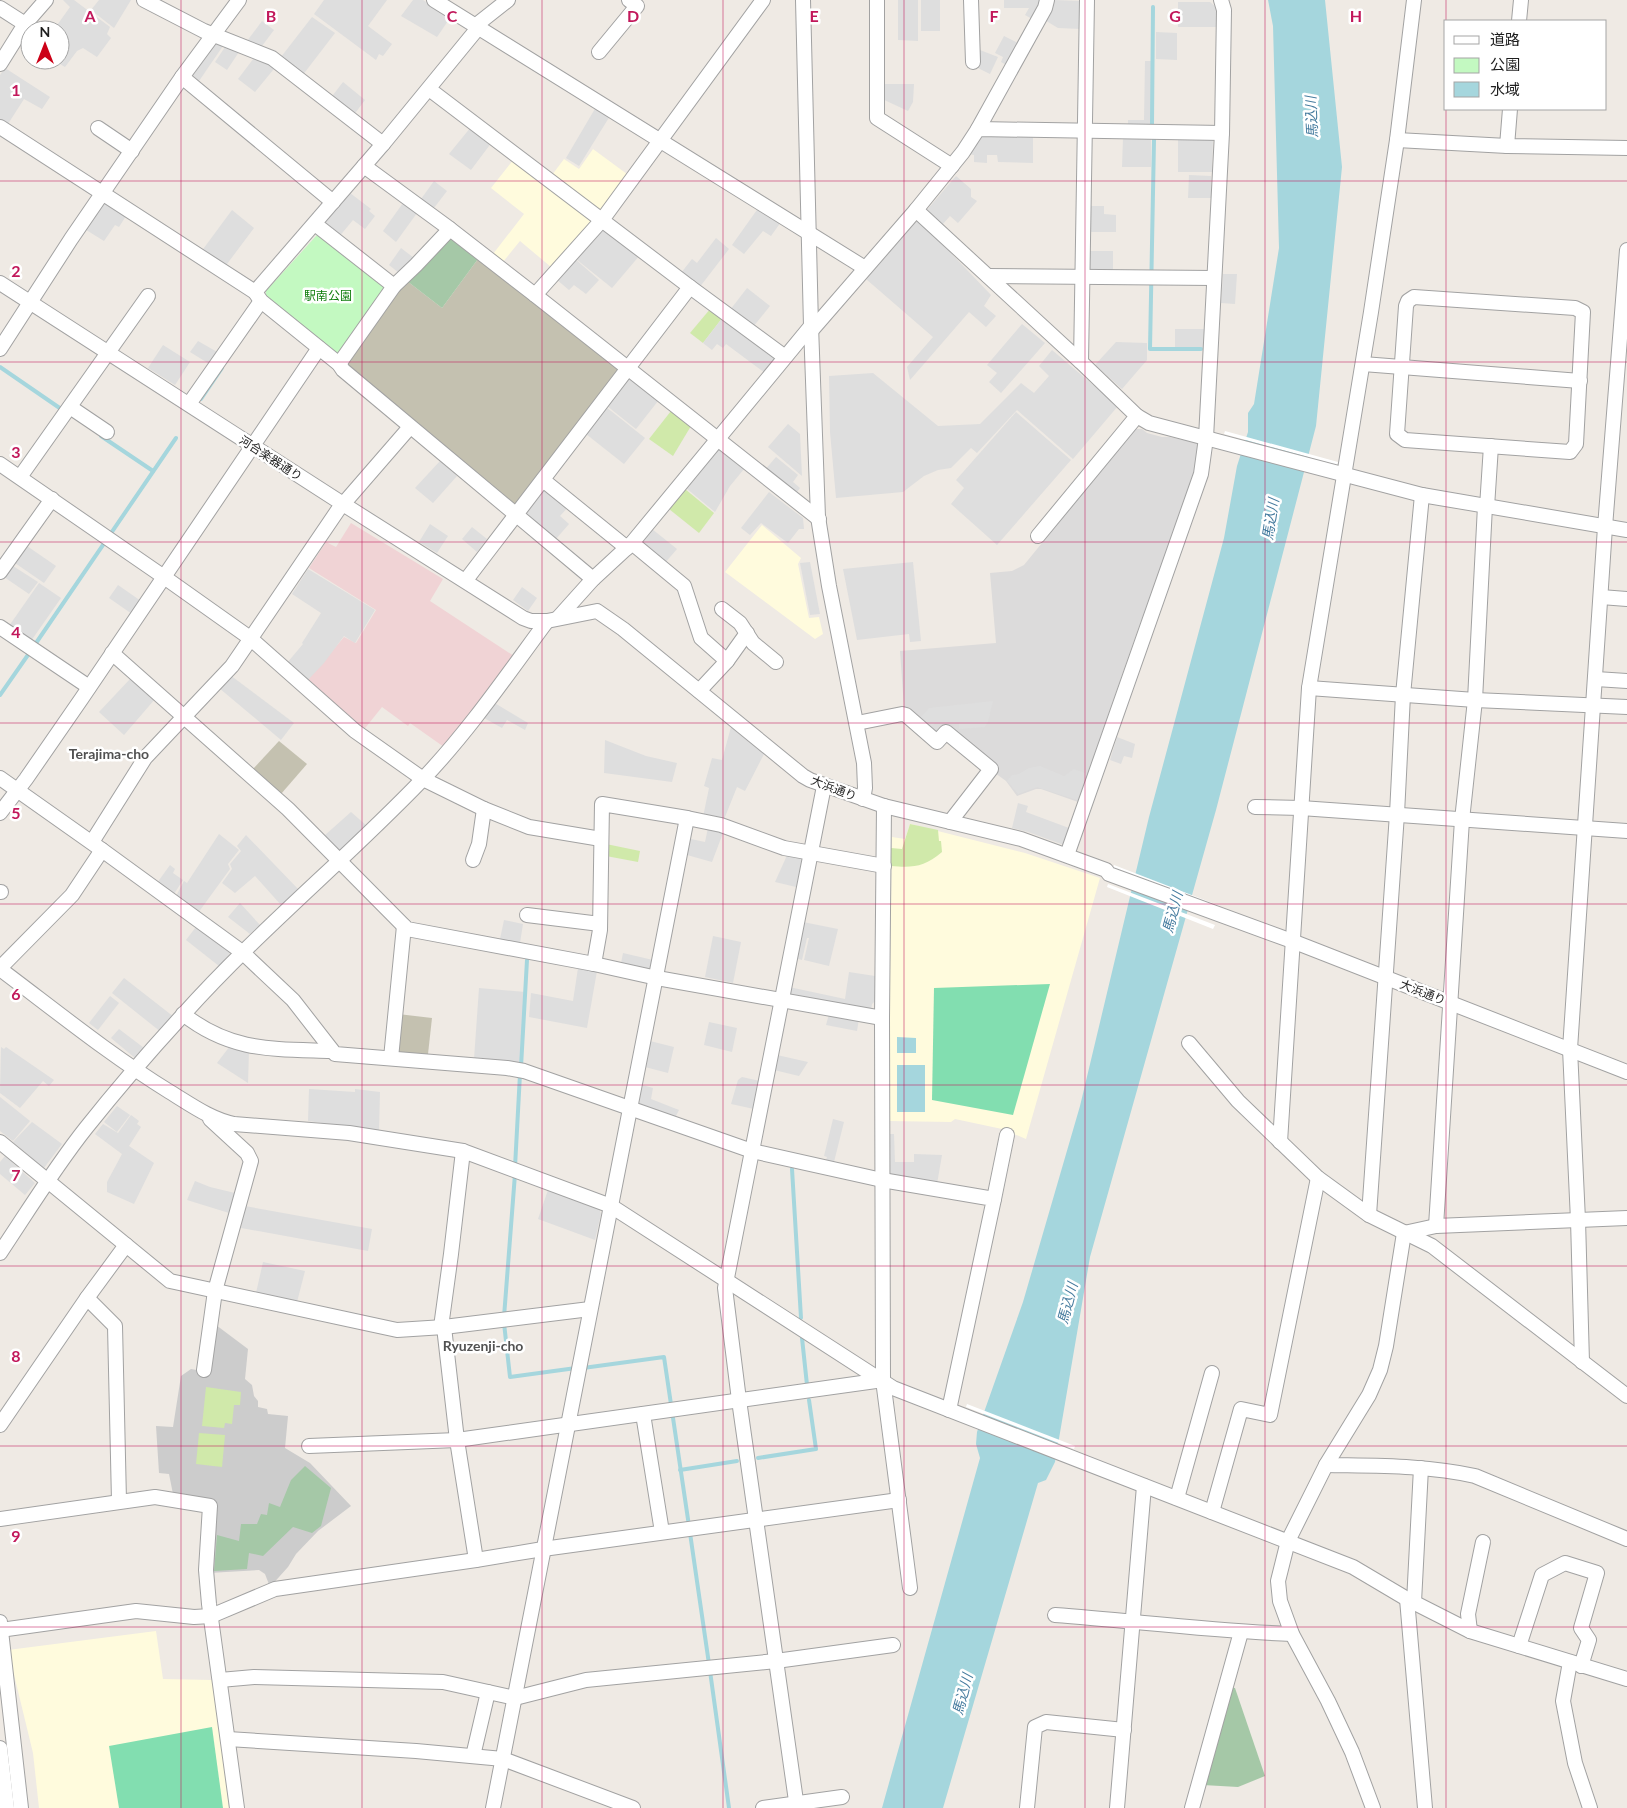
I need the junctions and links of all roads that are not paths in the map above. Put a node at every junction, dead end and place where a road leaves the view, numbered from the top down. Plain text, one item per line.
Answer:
1 (46, 0) edge
2 (144, 0) edge
3 (239, 0) edge
4 (434, 0) edge
5 (508, 0) edge
6 (629, 0) edge
7 (763, 0) edge
8 (803, 0) edge
9 (877, 0) edge
10 (970, 0) edge
11 (1047, 0) edge
12 (1087, 0) edge
13 (1222, 0) edge
14 (1414, 0) edge
15 (1521, 0) edge
16 (0, 8) edge
17 (28, 20) edge
18 (1519, 20) edge
19 (20, 21) edge
20 (477, 27) junction
21 (20, 32) edge
22 (212, 34) junction
23 (599, 52) dead end
24 (972, 62) dead end
25 (0, 64) edge
26 (182, 77) junction
27 (429, 89) junction
28 (1510, 110) edge
29 (0, 127) edge
30 (98, 128) dead end
31 (978, 128) junction
32 (1085, 130) junction
33 (1222, 133) junction
34 (660, 140) junction
35 (1397, 140) junction
36 (384, 144) junction
37 (1507, 146) junction
38 (1627, 148) edge
39 (132, 151) junction
40 (364, 166) junction
41 (952, 166) junction
42 (102, 194) junction
43 (333, 202) junction
44 (916, 210) junction
45 (602, 220) junction
46 (314, 224) junction
47 (450, 229) junction
48 (810, 234) junction
49 (1627, 250) edge
50 (865, 268) junction
51 (988, 276) junction
52 (1083, 276) junction
53 (1214, 278) junction
54 (0, 283) edge
55 (394, 286) junction
56 (690, 288) junction
57 (534, 295) junction
58 (148, 296) dead end
59 (258, 297) junction
60 (30, 302) junction
61 (1624, 324) edge
62 (811, 328) junction
63 (320, 348) junction
64 (0, 349) edge
65 (109, 352) junction
66 (785, 357) junction
67 (1081, 362) junction
68 (339, 364) junction
69 (1363, 364) junction
70 (1401, 368) junction
71 (627, 369) junction
72 (1580, 380) junction
73 (189, 404) junction
74 (68, 411) junction
75 (1137, 416) junction
76 (410, 427) junction
77 (106, 432) dead end
78 (1206, 438) junction
79 (716, 440) junction
80 (253, 446) junction
81 (1491, 446) junction
82 (0, 464) edge
83 (1340, 474) junction
84 (20, 477) junction
85 (543, 480) junction
86 (1422, 495) junction
87 (52, 499) junction
88 (343, 504) junction
89 (1486, 507) junction
90 (516, 515) junction
91 (819, 519) junction
92 (1605, 527) junction
93 (1627, 530) edge
94 (1038, 536) dead end
95 (630, 546) junction
96 (0, 572) edge
97 (164, 577) junction
98 (466, 580) junction
99 (592, 580) junction
100 (1601, 597) junction
101 (1627, 599) edge
102 (722, 609) dead end
103 (552, 620) junction
104 (0, 627) edge
105 (747, 633) junction
106 (250, 638) junction
107 (112, 653) junction
108 (727, 660) junction
109 (776, 662) dead end
110 (1596, 679) junction
111 (1627, 681) edge
112 (89, 687) junction
113 (1308, 688) junction
114 (699, 691) junction
115 (1403, 695) junction
116 (1475, 700) junction
117 (1593, 705) junction
118 (1627, 707) edge
119 (185, 716) junction
120 (857, 723) junction
121 (0, 778) edge
122 (423, 779) junction
123 (824, 786) junction
124 (17, 790) junction
125 (863, 799) junction
126 (884, 806) junction
127 (1255, 806) dead end
128 (1301, 808) junction
129 (484, 809) junction
130 (0, 813) edge
131 (1397, 814) junction
132 (687, 818) junction
133 (1462, 820) junction
134 (950, 822) junction
135 (1586, 828) junction
136 (1627, 831) edge
137 (601, 839) junction
138 (97, 846) junction
139 (811, 853) junction
140 (1067, 856) junction
141 (474, 860) dead end
142 (340, 861) junction
143 (884, 866) junction
144 (527, 915) dead end
145 (600, 924) junction
146 (404, 926) junction
147 (1292, 941) junction
148 (242, 952) junction
149 (594, 964) junction
150 (0, 969) edge
151 (656, 978) junction
152 (1385, 978) junction
153 (781, 1000) junction
154 (1450, 1002) junction
155 (183, 1014) junction
156 (882, 1018) junction
157 (1189, 1043) dead end
158 (1570, 1049) junction
159 (331, 1051) junction
160 (390, 1058) junction
161 (134, 1070) junction
162 (1627, 1072) edge
163 (630, 1108) junction
164 (204, 1113) junction
165 (1008, 1136) dead end
166 (0, 1142) edge
167 (1280, 1142) junction
168 (752, 1151) junction
169 (463, 1152) junction
170 (1318, 1178) junction
171 (882, 1180) junction
172 (48, 1181) junction
173 (994, 1199) junction
174 (611, 1206) junction
175 (1369, 1215) junction
176 (1627, 1218) edge
177 (1578, 1220) junction
178 (1436, 1226) junction
179 (1404, 1233) junction
180 (126, 1245) junction
181 (0, 1253) edge
182 (726, 1279) junction
183 (215, 1291) junction
184 (86, 1298) junction
185 (590, 1309) junction
186 (443, 1327) junction
187 (1582, 1362) junction
188 (204, 1370) dead end
189 (1212, 1373) dead end
190 (883, 1380) junction
191 (1624, 1392) edge
192 (739, 1400) junction
193 (954, 1412) junction
194 (643, 1414) junction
195 (0, 1425) edge
196 (569, 1425) junction
197 (458, 1440) junction
198 (309, 1446) dead end
199 (1326, 1465) junction
200 (1421, 1468) junction
201 (1144, 1486) junction
202 (1178, 1498) junction
203 (899, 1500) junction
204 (119, 1501) junction
205 (1212, 1512) junction
206 (0, 1518) edge
207 (757, 1519) junction
208 (662, 1532) junction
209 (1627, 1539) edge
210 (1288, 1541) junction
211 (1483, 1542) dead end
212 (543, 1549) junction
213 (476, 1560) junction
214 (910, 1588) dead end
215 (1410, 1600) junction
216 (1055, 1614) dead end
217 (211, 1616) junction
218 (1132, 1620) junction
219 (0, 1627) edge
220 (1470, 1631) junction
221 (1241, 1632) junction
222 (1292, 1634) junction
223 (893, 1645) dead end
224 (1519, 1646) junction
225 (776, 1661) junction
226 (1575, 1664) junction
227 (1627, 1679) edge
228 (220, 1680) junction
229 (488, 1692) junction
230 (515, 1698) junction
231 (1124, 1730) junction
232 (228, 1739) junction
233 (0, 1748) edge
234 (474, 1756) junction
235 (503, 1759) junction
236 (1, 1769) edge
237 (842, 1797) dead end
238 (797, 1805) edge
239 (7, 1808) edge
240 (21, 1808) edge
241 (237, 1808) edge
242 (493, 1808) edge
243 (634, 1808) edge
244 (763, 1808) edge
245 (1027, 1808) edge
246 (1117, 1808) edge
247 (1192, 1808) edge
248 (1373, 1808) edge
249 (1425, 1808) edge
250 (1590, 1808) edge

1 - 17 street
2 - 22 street
3 - 22 street
4 - 20 street
5 - 20 street
6 - 23 street
7 - 34 street
8 - 48 street
9 - 41 street
10 - 24 street
11 - 31 street
12 - 32 street
13 - 33 street
14 - 35 street
15 - 18 street
16 - 19 street
20 - 27 street
20 - 34 street
21 - 25 street
22 - 26 street
22 - 36 street
26 - 39 street
26 - 43 street
27 - 36 street
27 - 45 street
28 - 37 street
29 - 42 street
30 - 39 street
31 - 32 street
31 - 41 street
32 - 33 street
32 - 52 street
33 - 53 street
34 - 45 street
34 - 48 street
35 - 37 street
35 - 69 street
36 - 40 street
37 - 38 street
39 - 42 street
40 - 43 street
40 - 47 street
41 - 44 street
42 - 59 street
42 - 60 street
43 - 46 street
44 - 50 street
44 - 51 street
45 - 56 street
45 - 57 street
46 - 55 street
46 - 59 street
47 - 55 street
47 - 57 street
48 - 50 street
48 - 62 street
49 - 61 street
50 - 62 street
51 - 52 street
51 - 67 street
52 - 53 street
52 - 67 street
53 - 78 street
54 - 60 street, 河合楽器通り
55 - 68 street
56 - 66 street
56 - 71 street
57 - 71 street
58 - 65 street
59 - 63 street
59 - 73 street
60 - 64 street
60 - 65 street, 河合楽器通り
61 - 92 street
62 - 66 street
62 - 91 street
63 - 68 street
63 - 80 street
65 - 73 street, 河合楽器通り
65 - 74 street
66 - 79 street
67 - 75 street
68 - 76 street
69 - 70 street
69 - 83 street
70 - 72 street
70 - 72 street
70 - 81 street
71 - 79 street
71 - 85 street
72 - 81 street
73 - 80 street, 河合楽器通り
74 - 77 street
74 - 84 street
75 - 78 street
75 - 94 street
76 - 88 street
76 - 90 street
78 - 83 street
78 - 140 street
79 - 91 street
79 - 95 street
80 - 88 street, 河合楽器通り
80 - 97 street
81 - 89 street
82 - 84 street
83 - 86 street
83 - 113 street
84 - 87 street
85 - 90 street
85 - 95 street
86 - 89 street
86 - 115 street
87 - 96 street
87 - 97 street
88 - 98 street, 河合楽器通り
88 - 106 street
89 - 92 street
89 - 116 street
90 - 98 street
90 - 99 street
91 - 120 street
92 - 93 street
92 - 100 street
95 - 99 street
95 - 108 street
97 - 106 street
97 - 107 street
98 - 103 street, 河合楽器通り
99 - 103 street
100 - 101 street
100 - 110 street
102 - 105 street
103 - 114 street, 大浜通り
103 - 122 street
104 - 112 street
105 - 108 street
105 - 109 street
106 - 119 street
106 - 122 street
107 - 112 street
107 - 119 street
108 - 114 street
110 - 111 street
110 - 117 street
112 - 124 street
113 - 115 street
113 - 128 street
114 - 123 street, 大浜通り
115 - 116 street
115 - 131 street
116 - 117 street
116 - 133 street
117 - 118 street
117 - 135 street
119 - 138 street
119 - 142 street
120 - 125 street
120 - 134 street
121 - 124 street
122 - 129 street
122 - 142 street
123 - 125 street, 大浜通り
123 - 139 street
124 - 130 street
124 - 138 street
125 - 126 street, 大浜通り
126 - 134 street, 大浜通り
126 - 143 street
127 - 128 street
128 - 131 street
128 - 147 street
129 - 137 street
129 - 141 street
131 - 133 street
131 - 152 street
132 - 137 street
132 - 139 street
132 - 151 street
133 - 135 street
133 - 154 street
134 - 140 street, 大浜通り
135 - 136 street
135 - 158 street
137 - 145 street
138 - 148 street
138 - 150 street
139 - 143 street
139 - 153 street
140 - 147 street, 大浜通り
142 - 146 street
142 - 148 street
143 - 156 street
144 - 145 street
145 - 149 street
146 - 149 street
146 - 160 street
147 - 152 street, 大浜通り
147 - 167 street
148 - 155 street
148 - 159 street
149 - 151 street
150 - 161 street
151 - 153 street
151 - 163 street
152 - 154 street, 大浜通り
152 - 175 street
153 - 156 street
153 - 168 street
154 - 158 street, 大浜通り
154 - 178 street
155 - 159 street
155 - 161 street
156 - 171 street
157 - 167 street
158 - 162 street, 大浜通り
158 - 177 street
159 - 160 street
160 - 163 street
161 - 164 street
161 - 172 street
163 - 168 street
163 - 174 street
164 - 169 street
164 - 183 street
165 - 173 street
166 - 172 street
167 - 170 street
168 - 171 street
168 - 182 street
169 - 174 street
169 - 186 street
170 - 175 street
170 - 205 street
171 - 173 street
171 - 190 street
172 - 180 street
172 - 181 street
173 - 193 street
174 - 182 street
174 - 185 street
175 - 179 street
176 - 177 street
177 - 178 street
177 - 187 street
178 - 179 street
179 - 187 street
179 - 199 street
180 - 183 street
180 - 184 street
182 - 190 street
182 - 192 street
183 - 186 street
183 - 188 street
184 - 195 street
184 - 204 street
185 - 186 street
185 - 196 street
186 - 197 street
187 - 191 street
189 - 202 street
190 - 192 street
190 - 193 street
190 - 203 street
192 - 194 street
192 - 207 street
193 - 201 street
194 - 196 street
194 - 208 street
196 - 197 street
196 - 212 street
197 - 198 street
197 - 213 street
199 - 200 street
199 - 210 street
200 - 209 street
200 - 215 street
201 - 202 street
201 - 218 street
202 - 205 street
203 - 207 street
203 - 214 street
204 - 206 street
204 - 217 street
205 - 210 street
207 - 208 street
207 - 225 street
208 - 212 street
210 - 215 street
210 - 222 street
211 - 220 street
212 - 213 street
212 - 230 street
213 - 217 street
215 - 220 street
215 - 249 street
216 - 218 street
217 - 219 street
217 - 228 street
218 - 221 street
218 - 231 street
219 - 240 street
220 - 224 street
221 - 222 street
221 - 247 street
222 - 248 street
223 - 225 street
224 - 226 street
224 - 226 street
225 - 230 street
225 - 238 street
226 - 227 street
226 - 250 street
228 - 229 street
228 - 232 street
229 - 230 street
229 - 234 street
230 - 235 street
231 - 245 street
231 - 246 street
232 - 234 street
232 - 241 street
233 - 236 street
234 - 235 street
235 - 242 street
235 - 243 street
236 - 239 street
237 - 238 street
238 - 244 street

